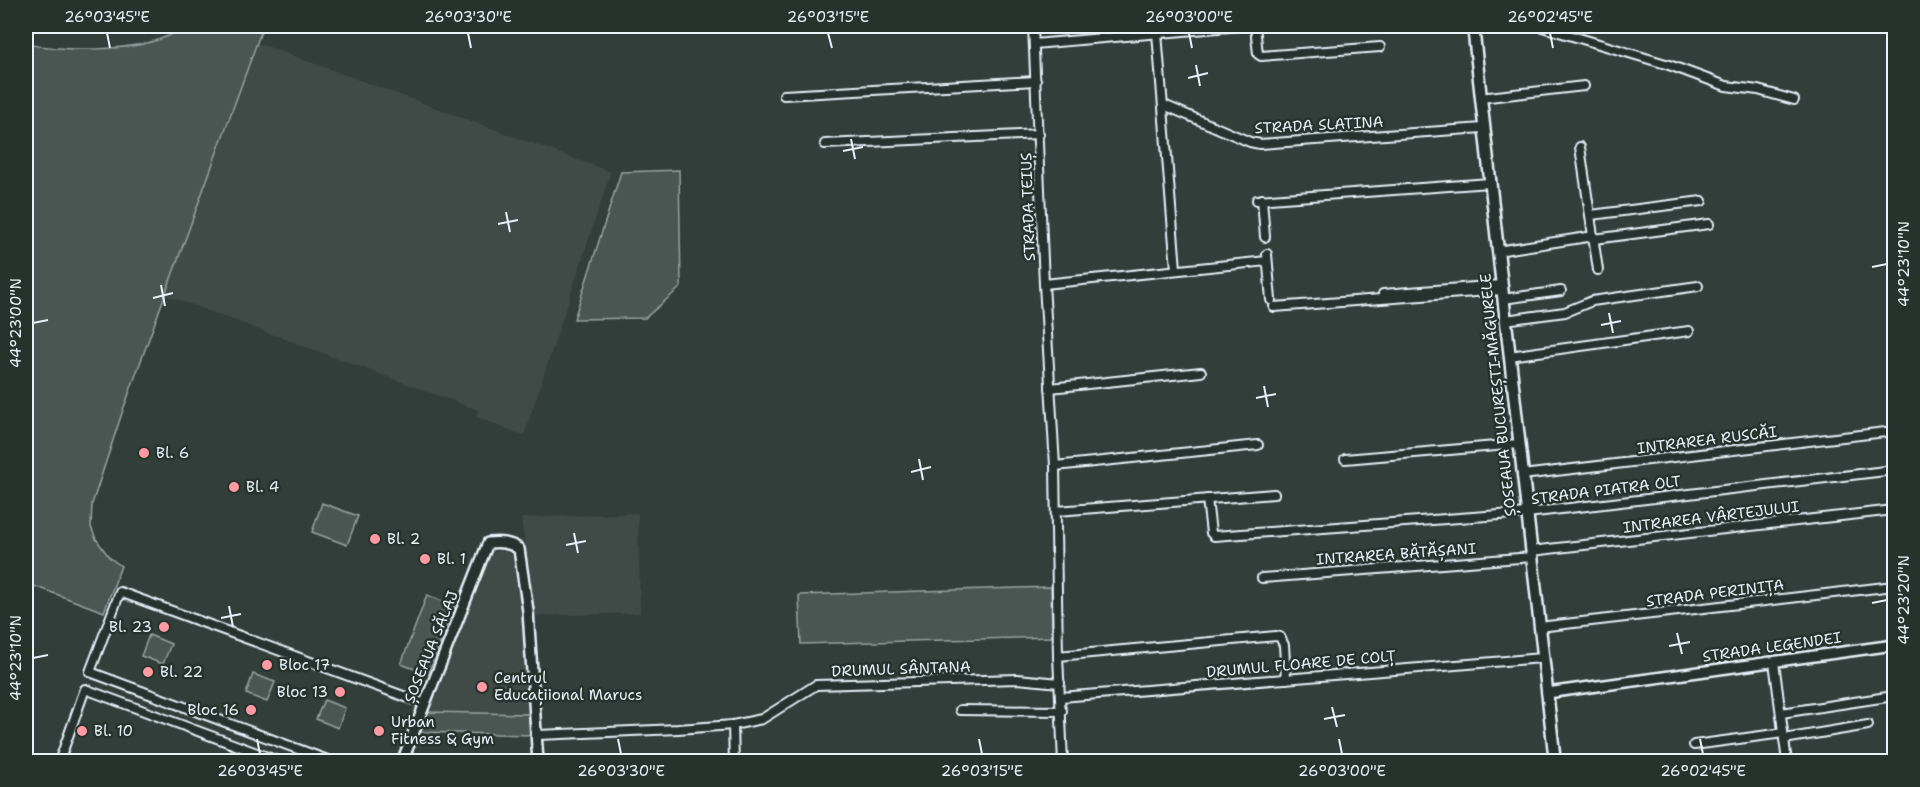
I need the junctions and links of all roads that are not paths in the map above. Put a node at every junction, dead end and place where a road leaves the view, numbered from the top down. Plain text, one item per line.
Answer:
1 (1033, 26) edge
2 (1241, 26) edge
3 (1255, 26) edge
4 (1473, 26) edge
5 (1539, 26) edge
6 (1157, 33) junction
7 (1034, 44) junction
8 (1380, 48) dead end
9 (1036, 81) junction
10 (1584, 86) dead end
11 (784, 95) dead end
12 (1480, 98) junction
13 (1794, 100) dead end
14 (1164, 105) junction
15 (1483, 128) junction
16 (1039, 134) junction
17 (825, 144) dead end
18 (1580, 147) dead end
19 (1490, 183) junction
20 (1702, 201) dead end
21 (1591, 216) junction
22 (1709, 224) dead end
23 (1265, 237) dead end
24 (1594, 237) junction
25 (1497, 251) junction
26 (1176, 269) junction
27 (1598, 270) dead end
28 (1044, 284) junction
29 (1698, 286) dead end
30 (1502, 291) junction
31 (1561, 291) dead end
32 (1383, 294) dead end
33 (1505, 320) junction
34 (1689, 331) dead end
35 (1509, 356) junction
36 (1202, 372) dead end
37 (1050, 388) junction
38 (1894, 431) edge
39 (1258, 444) dead end
40 (1519, 444) junction
41 (1345, 459) dead end
42 (1055, 466) junction
43 (1894, 470) edge
44 (1522, 475) junction
45 (1274, 494) dead end
46 (1208, 499) junction
47 (1894, 510) edge
48 (1057, 511) junction
49 (1527, 513) junction
50 (1532, 554) junction
51 (1262, 578) dead end
52 (1894, 586) edge
53 (1539, 627) junction
54 (1894, 645) edge
55 (1058, 656) junction
56 (1543, 658) junction
57 (1774, 662) junction
58 (1286, 679) junction
59 (1060, 683) junction
60 (1547, 693) junction
61 (1894, 696) edge
62 (1062, 697) junction
63 (425, 704) junction
64 (960, 710) dead end
65 (1062, 711) junction
66 (1781, 713) junction
67 (732, 725) junction
68 (1868, 725) dead end
69 (538, 735) junction
70 (1784, 736) junction
71 (1694, 746) dead end
72 (58, 762) edge
73 (281, 762) edge
74 (333, 762) edge
75 (402, 762) edge
76 (538, 762) edge
77 (734, 762) edge
78 (1063, 762) edge
79 (1555, 762) edge
80 (1787, 762) edge

1 - 7 street, STRADA TEIUȘ
2 - 6 street
3 - 8 street
4 - 12 main road, ȘOSEAUA BUCUREȘTI-MĂGURELE
5 - 13 street
6 - 7 street
6 - 14 street
7 - 9 street, STRADA TEIUȘ
9 - 11 street
9 - 16 street, STRADA TEIUȘ
10 - 12 street
12 - 15 main road, ȘOSEAUA BUCUREȘTI-MĂGURELE
14 - 15 street, STRADA SLATINA
14 - 26 street
15 - 19 main road, ȘOSEAUA BUCUREȘTI-MĂGURELE
16 - 17 street
16 - 28 street, STRADA TEIUȘ
18 - 21 street
19 - 23 street
19 - 25 main road, ȘOSEAUA BUCUREȘTI-MĂGURELE
20 - 21 street
21 - 24 street
22 - 24 street
24 - 25 street
24 - 27 street
25 - 30 main road, ȘOSEAUA BUCUREȘTI-MĂGURELE
26 - 28 street
26 - 30 street
28 - 37 street, STRADA TEIUȘ
29 - 33 street
30 - 31 street
30 - 32 street
30 - 33 main road, ȘOSEAUA BUCUREȘTI-MĂGURELE
33 - 35 main road, ȘOSEAUA BUCUREȘTI-MĂGURELE
34 - 35 street
35 - 40 main road, ȘOSEAUA BUCUREȘTI-MĂGURELE
36 - 37 street
37 - 42 street, STRADA TEIUȘ
38 - 44 street, INTRAREA RUSCĂI
39 - 42 street
40 - 41 street
40 - 44 main road, ȘOSEAUA BUCUREȘTI-MĂGURELE
42 - 48 street, STRADA TEIUȘ
43 - 49 street, STRADA PIATRA OLT
44 - 49 main road, ȘOSEAUA BUCUREȘTI-MĂGURELE
45 - 46 street
46 - 48 street
46 - 49 street, STRADA PIATRA OLT
47 - 50 street, INTRAREA VÂRTEJULUI
48 - 55 street, STRADA TEIUȘ
49 - 50 main road, ȘOSEAUA BUCUREȘTI-MĂGURELE
50 - 51 street, INTRAREA BĂTĂȘANI
50 - 53 main road, ȘOSEAUA BUCUREȘTI-MĂGURELE
52 - 53 street, STRADA PERINIȚA
53 - 56 main road, ȘOSEAUA BUCUREȘTI-MĂGURELE
54 - 57 street, STRADA LEGENDEI
55 - 58 street
55 - 59 street, STRADA TEIUȘ
56 - 58 street, DRUMUL FLOARE DE COLȚ
56 - 60 main road, ȘOSEAUA BUCUREȘTI-MĂGURELE
57 - 60 street, STRADA LEGENDEI
57 - 66 street
58 - 62 street, DRUMUL FLOARE DE COLȚ
59 - 62 street, STRADA TEIUȘ
59 - 67 street, DRUMUL SÂNTANA
60 - 79 main road, ȘOSEAUA BUCUREȘTI-MĂGURELE
61 - 66 street
62 - 65 street, STRADA TEIUȘ
63 - 69 street, ȘOSEAUA SĂLAJ
63 - 74 street
63 - 75 street, ȘOSEAUA SĂLAJ
64 - 65 street
65 - 78 street, STRADA TEIUȘ
66 - 70 street
67 - 69 street, DRUMUL SÂNTANA
67 - 77 street
68 - 70 street
69 - 76 street
70 - 71 street
70 - 80 street
72 - 73 street

